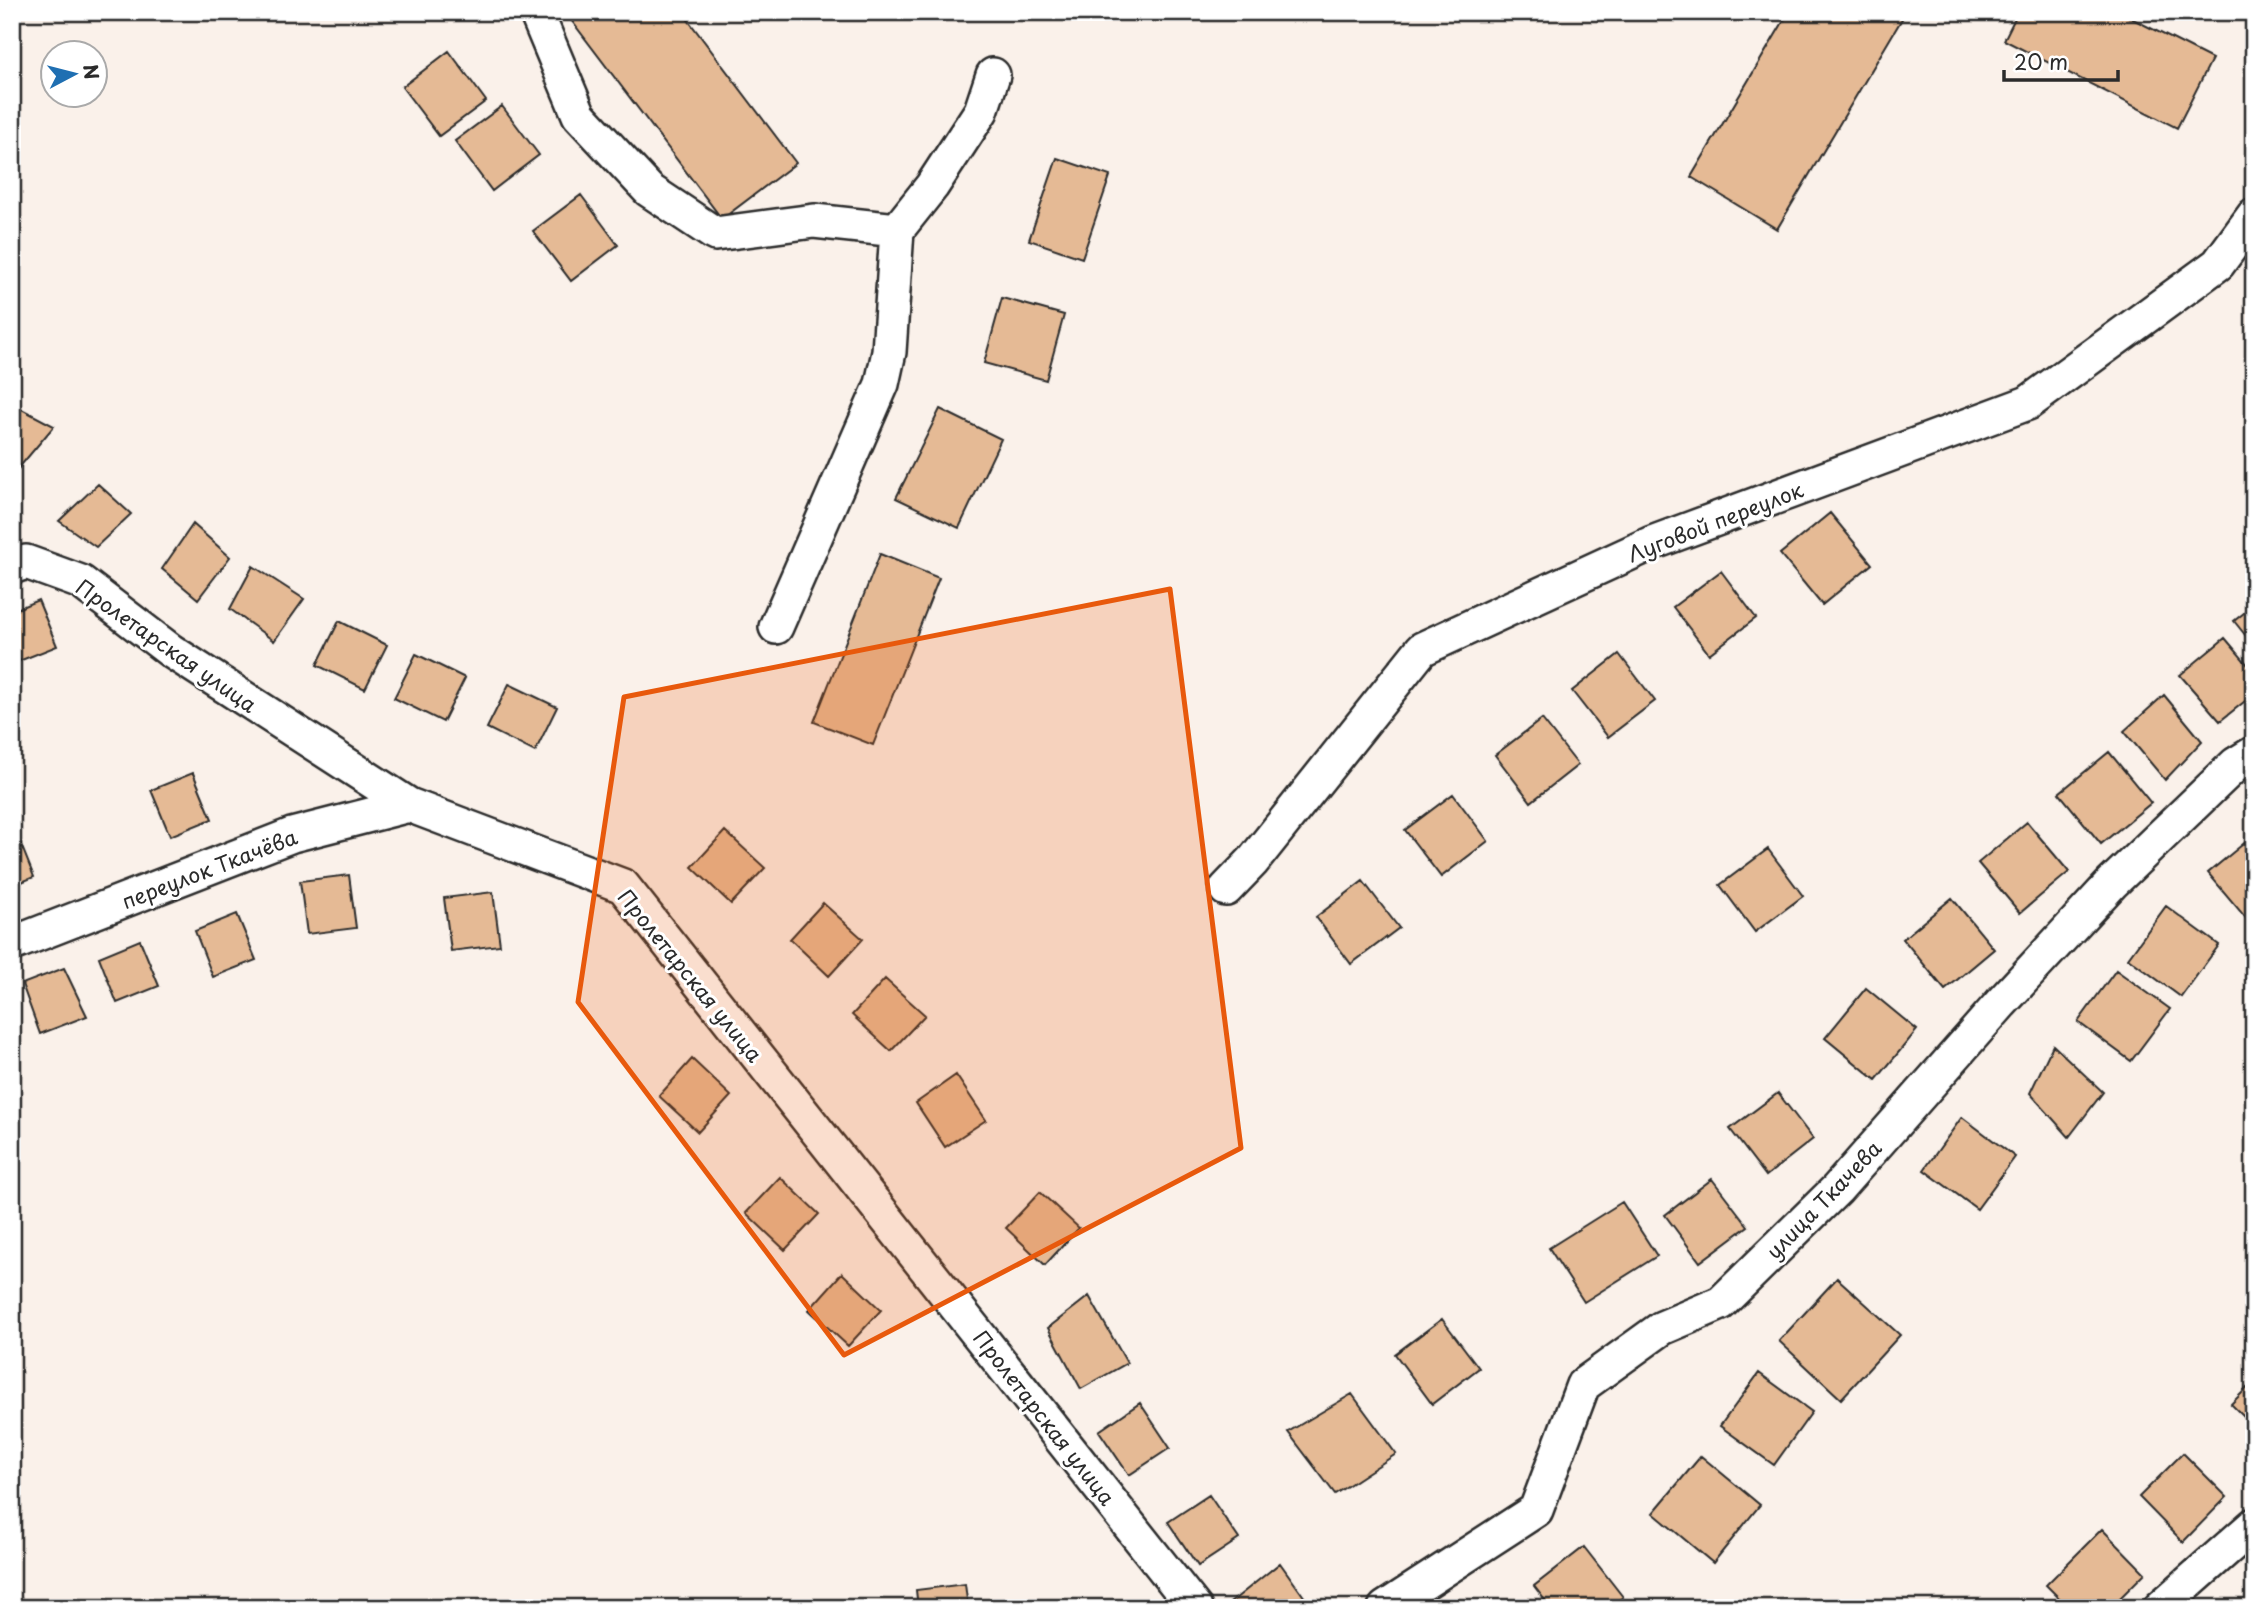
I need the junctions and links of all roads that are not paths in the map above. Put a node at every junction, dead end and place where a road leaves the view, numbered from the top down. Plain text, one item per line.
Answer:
1 (536, 12) edge
2 (993, 75) dead end
3 (2254, 215) edge
4 (897, 230) junction
5 (12, 567) edge
6 (776, 627) dead end
7 (2254, 752) edge
8 (409, 805) junction
9 (1226, 889) dead end
10 (12, 944) edge
11 (2254, 1525) edge
12 (1195, 1608) edge
13 (1385, 1608) edge
14 (2160, 1608) edge

1 - 4 street
2 - 4 street
3 - 9 street, Луговой переулок
4 - 6 street
5 - 8 street, Пролетарская улица
7 - 13 street, улица Ткачева
8 - 10 street, переулок Ткачёва
8 - 12 street, Пролетарская улица
11 - 14 street

